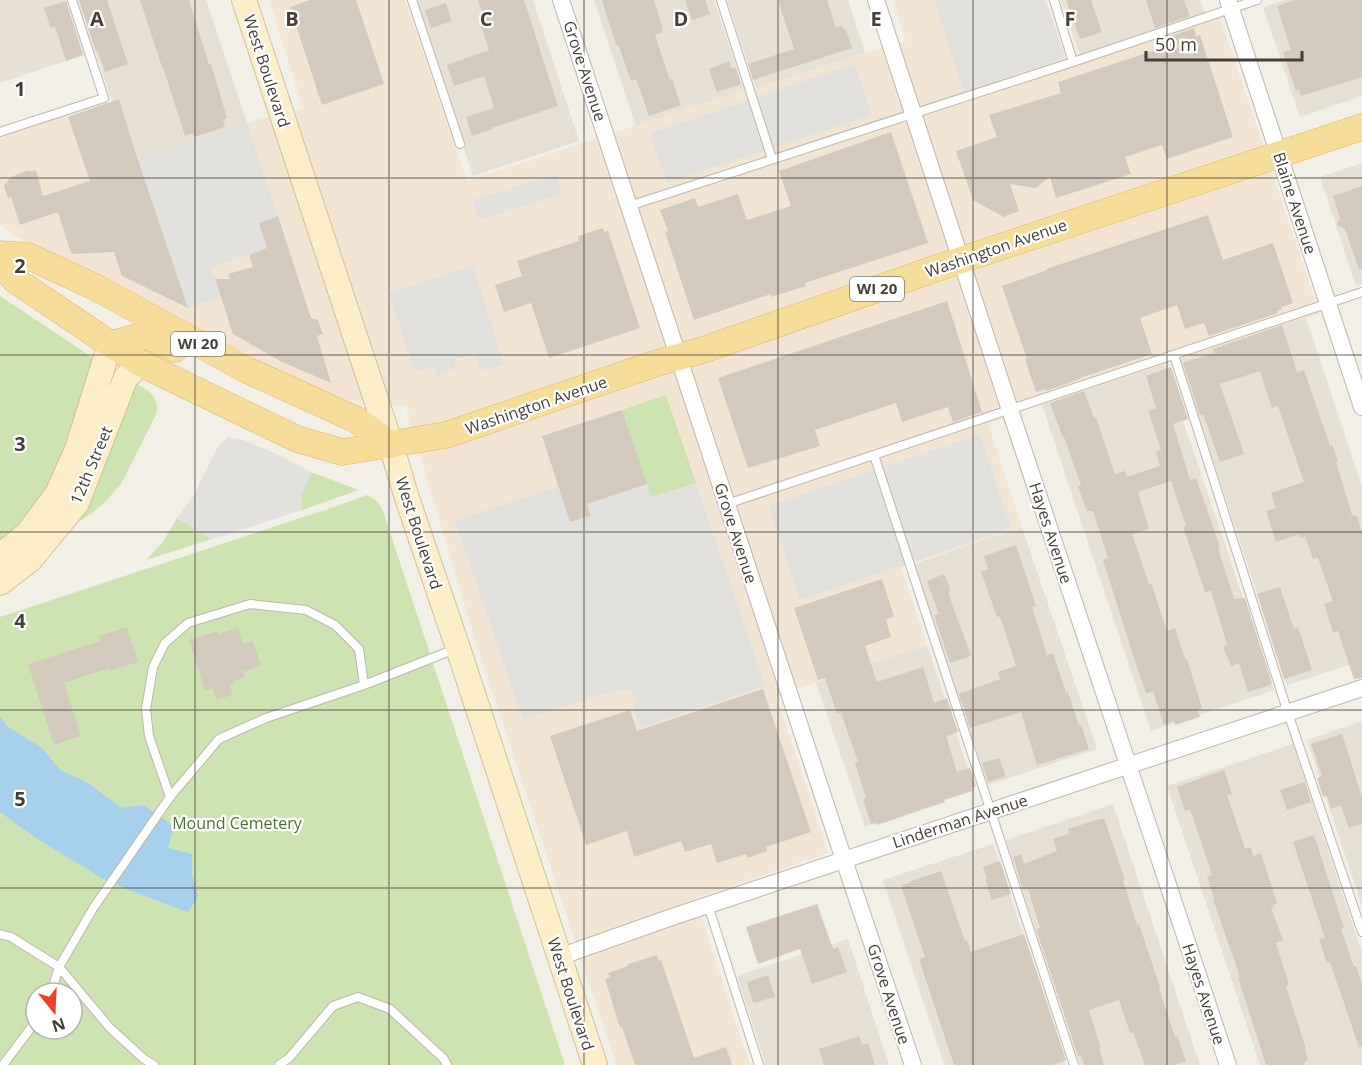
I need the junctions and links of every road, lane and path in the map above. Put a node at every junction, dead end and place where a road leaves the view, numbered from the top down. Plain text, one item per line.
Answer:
1 (72, 0) edge
2 (244, 0) edge
3 (412, 0) edge
4 (561, 0) edge
5 (721, 0) edge
6 (876, 0) edge
7 (1054, 0) edge
8 (1257, 0) edge
9 (1229, 4) edge
10 (1073, 62) junction
11 (913, 113) junction
12 (1362, 127) edge
13 (0, 132) edge
14 (460, 144) dead end
15 (1280, 154) junction
16 (772, 159) junction
17 (629, 207) junction
18 (0, 254) edge
19 (962, 260) junction
20 (0, 262) edge
21 (1362, 292) edge
22 (1328, 303) junction
23 (110, 344) junction
24 (1174, 355) junction
25 (678, 358) junction
26 (142, 364) junction
27 (246, 370) junction
28 (1362, 407) edge
29 (1010, 410) junction
30 (391, 445) junction
31 (874, 455) junction
32 (727, 504) junction
33 (0, 556) edge
34 (0, 583) edge
35 (458, 648) junction
36 (364, 685) junction
37 (1362, 688) edge
38 (1288, 713) junction
39 (1128, 766) junction
40 (170, 797) junction
41 (990, 811) junction
42 (844, 860) junction
43 (708, 905) junction
44 (1362, 932) edge
45 (0, 934) edge
46 (559, 957) junction
47 (59, 967) junction
48 (55, 981) edge
49 (24, 1038) edge
50 (4, 1065) edge
51 (154, 1065) edge
52 (279, 1065) edge
53 (447, 1065) edge
54 (595, 1065) edge
55 (759, 1065) edge
56 (913, 1065) edge
57 (1074, 1065) edge
58 (1228, 1065) edge

1 - 13 lane
2 - 30 street, West Boulevard
3 - 14 lane
4 - 17 street, Grove Avenue
5 - 16 lane
6 - 11 street, Hayes Avenue
7 - 10 lane
8 - 9 lane
9 - 10 lane
9 - 15 street, Blaine Avenue
10 - 11 lane
11 - 16 lane
11 - 19 street, Hayes Avenue
12 - 15 main road, Washington Avenue / WI 20
15 - 19 main road, Washington Avenue / WI 20
15 - 22 street, Blaine Avenue
16 - 17 lane
17 - 25 street, Grove Avenue
18 - 27 main road, WI 20
19 - 25 main road, Washington Avenue / WI 20
19 - 29 street, Hayes Avenue
20 - 23 main road, Washington Avenue / WI 20
21 - 22 lane
22 - 24 lane
22 - 28 street, Blaine Avenue
23 - 26 main road, Washington Avenue / WI 20
23 - 27 main road
23 - 33 street, 12th Street
24 - 29 lane
24 - 38 lane
25 - 30 main road, Washington Avenue / WI 20
25 - 32 street, Grove Avenue
26 - 30 main road, Washington Avenue / WI 20
26 - 34 street, 12th Street
27 - 30 main road, WI 20
29 - 31 lane
29 - 39 street, Hayes Avenue
30 - 35 street, West Boulevard
31 - 32 lane
31 - 41 lane
32 - 42 street, Grove Avenue
35 - 36 lane
35 - 46 street, West Boulevard
36 - 40 lane
36 - 40 lane
37 - 38 street, Linderman Avenue
38 - 39 street, Linderman Avenue
38 - 44 lane
39 - 41 street, Linderman Avenue
39 - 58 street, Hayes Avenue
40 - 47 lane
41 - 42 street, Linderman Avenue
41 - 57 lane
42 - 43 street, Linderman Avenue
42 - 56 street, Grove Avenue
43 - 46 street, Linderman Avenue
43 - 55 lane
45 - 47 lane
46 - 54 street, West Boulevard
47 - 48 lane
47 - 51 lane
49 - 50 lane
52 - 53 lane

